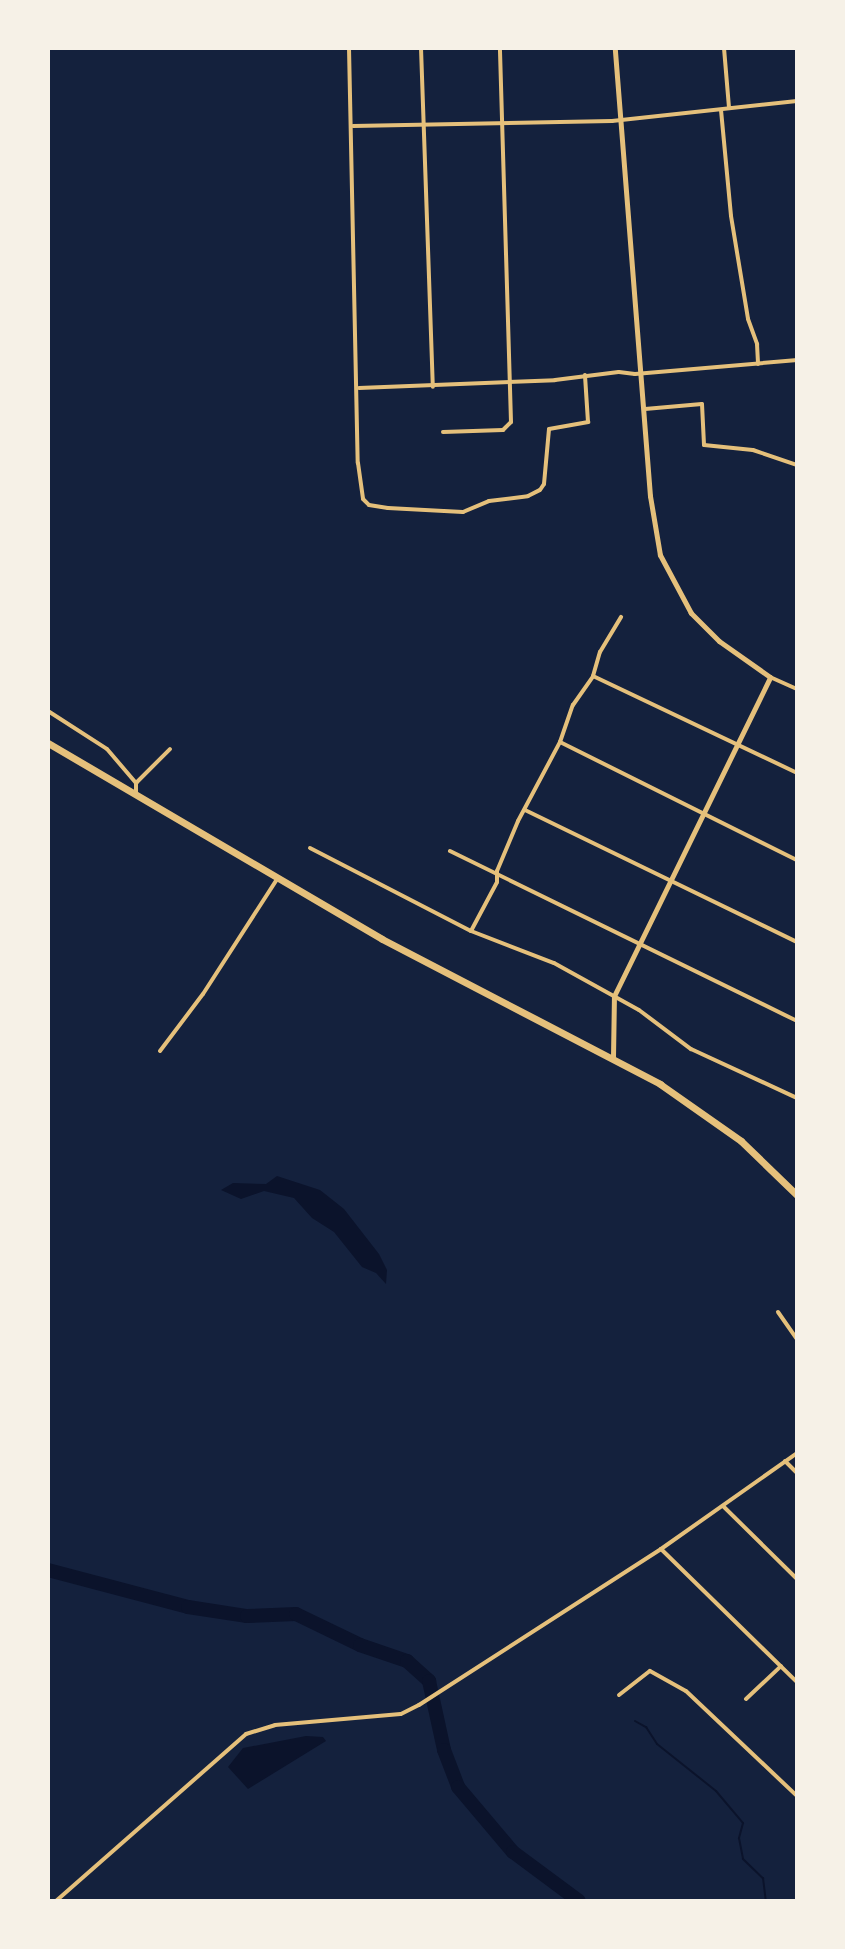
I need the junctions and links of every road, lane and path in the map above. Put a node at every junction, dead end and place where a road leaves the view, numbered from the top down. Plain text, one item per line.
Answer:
1 (349, 48) edge
2 (421, 48) edge
3 (500, 48) edge
4 (615, 48) edge
5 (724, 48) edge
6 (797, 101) edge
7 (729, 107) junction
8 (721, 110) junction
9 (620, 120) junction
10 (501, 124) junction
11 (352, 126) junction
12 (423, 127) junction
13 (797, 360) edge
14 (758, 364) junction
15 (642, 372) junction
16 (585, 375) junction
17 (508, 381) junction
18 (433, 387) junction
19 (359, 388) junction
20 (645, 409) junction
21 (443, 432) dead end
22 (797, 465) edge
23 (621, 617) dead end
24 (593, 676) junction
25 (770, 677) junction
26 (797, 689) edge
27 (48, 711) edge
28 (560, 742) junction
29 (48, 743) edge
30 (738, 747) junction
31 (170, 749) dead end
32 (797, 773) edge
33 (136, 783) junction
34 (136, 798) junction
35 (525, 810) junction
36 (705, 814) junction
37 (310, 848) dead end
38 (450, 851) dead end
39 (797, 860) edge
40 (499, 877) junction
41 (277, 879) junction
42 (672, 880) junction
43 (471, 931) junction
44 (797, 942) edge
45 (637, 945) junction
46 (614, 996) junction
47 (797, 1021) edge
48 (160, 1051) dead end
49 (613, 1057) junction
50 (797, 1098) edge
51 (797, 1195) edge
52 (778, 1312) dead end
53 (797, 1339) edge
54 (797, 1453) edge
55 (785, 1461) junction
56 (797, 1473) edge
57 (723, 1506) junction
58 (661, 1549) junction
59 (797, 1579) edge
60 (781, 1666) junction
61 (796, 1678) edge
62 (619, 1695) dead end
63 (746, 1699) dead end
64 (797, 1796) edge
65 (56, 1901) edge

1 - 11 street
2 - 12 street
3 - 10 street
4 - 9 street
5 - 7 street
6 - 7 street
7 - 8 street
8 - 9 street
8 - 14 street
9 - 10 street
9 - 15 street
10 - 12 street
10 - 17 street
11 - 12 street
11 - 19 street
12 - 18 street
13 - 14 street
14 - 15 street
15 - 16 street
15 - 20 street
16 - 17 street
16 - 19 street
17 - 18 street
17 - 21 street
18 - 19 street
20 - 22 street
20 - 25 street
23 - 24 street
24 - 28 street
24 - 30 street
25 - 26 street
25 - 30 street
27 - 33 street
28 - 35 street
28 - 36 street
29 - 34 main road
30 - 32 street
30 - 36 street
31 - 33 street
33 - 34 street
34 - 41 main road
35 - 40 street
35 - 42 street
36 - 39 street
36 - 42 street
37 - 43 street
38 - 40 street
40 - 43 street
40 - 45 street
41 - 48 street
41 - 49 main road
42 - 44 street
42 - 45 street
43 - 46 street
45 - 46 street
45 - 47 street
46 - 49 street
46 - 50 street
49 - 51 main road
52 - 53 street
54 - 55 street
55 - 56 street
55 - 57 street
57 - 58 street
57 - 59 street
58 - 60 street
58 - 65 street
60 - 61 street
60 - 63 street
62 - 64 street

